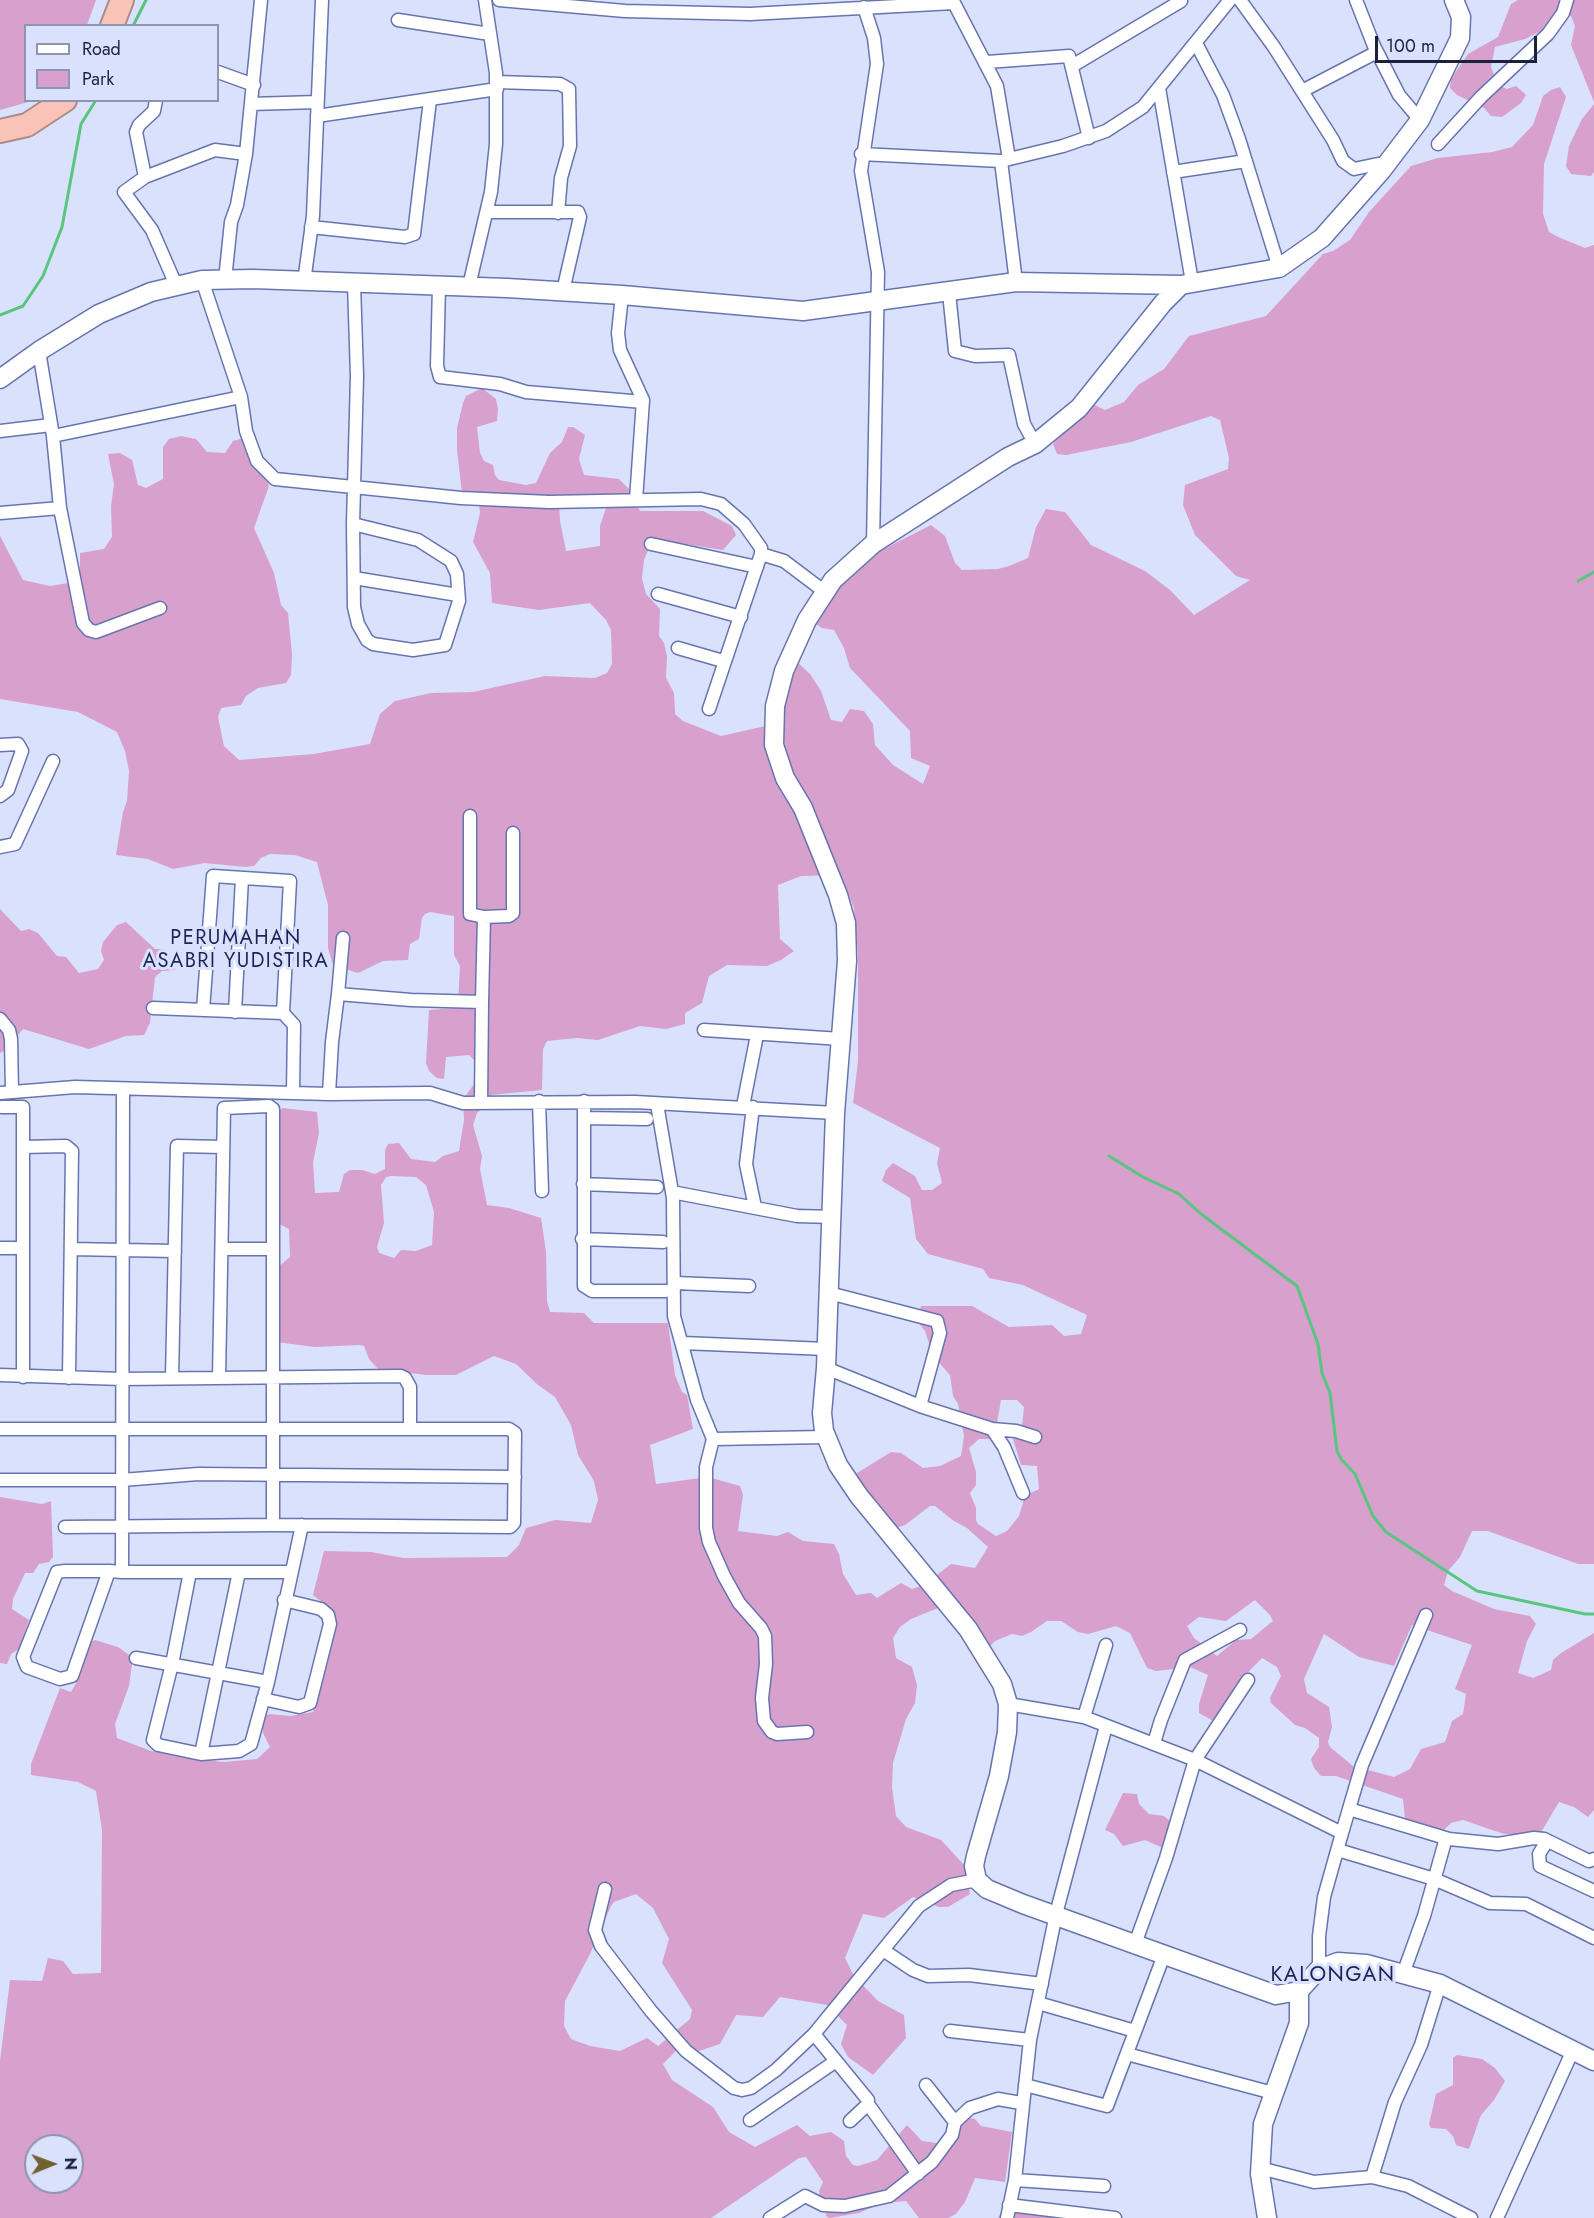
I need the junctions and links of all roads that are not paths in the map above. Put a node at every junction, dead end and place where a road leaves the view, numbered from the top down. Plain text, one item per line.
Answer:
1 (105, 0) edge
2 (122, 0) edge
3 (261, 0) edge
4 (322, 0) edge
5 (485, 0) edge
6 (499, 0) edge
7 (1230, 0) edge
8 (1240, 0) edge
9 (1356, 0) edge
10 (1454, 0) edge
11 (1567, 0) edge
12 (1181, 1) edge
13 (864, 7) junction
14 (398, 20) dead end
15 (97, 24) edge
16 (113, 24) edge
17 (490, 34) junction
18 (1197, 45) junction
19 (1377, 52) junction
20 (987, 62) junction
21 (1072, 66) junction
22 (219, 72) edge
23 (254, 85) junction
24 (497, 86) junction
25 (1159, 88) junction
26 (1302, 91) junction
27 (430, 100) junction
28 (37, 102) edge
29 (62, 102) edge
30 (156, 102) edge
31 (317, 102) junction
32 (251, 104) junction
33 (317, 116) junction
34 (0, 118) edge
35 (1420, 120) junction
36 (0, 131) edge
37 (1089, 138) junction
38 (1438, 144) dead end
39 (246, 154) junction
40 (861, 154) junction
41 (1005, 160) junction
42 (1246, 161) junction
43 (1384, 167) junction
44 (1173, 172) junction
45 (145, 177) junction
46 (487, 213) junction
47 (558, 213) junction
48 (311, 227) junction
49 (1279, 268) junction
50 (201, 280) junction
51 (225, 280) junction
52 (304, 282) junction
53 (1016, 282) junction
54 (354, 284) junction
55 (1186, 284) junction
56 (176, 285) junction
57 (439, 286) junction
58 (469, 286) junction
59 (563, 291) junction
60 (949, 293) junction
61 (1161, 294) junction
62 (622, 295) junction
63 (876, 303) junction
64 (39, 351) junction
65 (0, 380) edge
66 (241, 397) junction
67 (643, 402) junction
68 (0, 430) edge
69 (52, 431) junction
70 (1035, 444) junction
71 (354, 486) junction
72 (636, 500) junction
73 (60, 508) junction
74 (0, 513) edge
75 (353, 524) junction
76 (651, 544) dead end
77 (873, 544) junction
78 (759, 560) junction
79 (354, 578) junction
80 (825, 592) junction
81 (658, 594) dead end
82 (458, 595) junction
83 (160, 608) dead end
84 (741, 617) junction
85 (678, 648) dead end
86 (723, 661) junction
87 (709, 709) dead end
88 (0, 745) edge
89 (53, 761) dead end
90 (0, 796) edge
91 (470, 816) dead end
92 (513, 832) dead end
93 (0, 847) edge
94 (242, 878) junction
95 (484, 916) junction
96 (342, 939) dead end
97 (338, 994) junction
98 (482, 1002) junction
99 (153, 1008) dead end
100 (203, 1010) junction
101 (235, 1012) junction
102 (283, 1013) junction
103 (0, 1019) edge
104 (704, 1030) dead end
105 (757, 1035) junction
106 (841, 1039) junction
107 (123, 1089) junction
108 (6, 1093) edge
109 (293, 1093) junction
110 (329, 1094) junction
111 (539, 1101) junction
112 (584, 1101) junction
113 (481, 1103) junction
114 (657, 1104) junction
115 (2, 1107) dead end
116 (748, 1107) junction
117 (835, 1113) junction
118 (584, 1118) junction
119 (647, 1119) dead end
120 (23, 1147) junction
121 (224, 1147) junction
122 (583, 1184) junction
123 (657, 1187) dead end
124 (542, 1191) dead end
125 (672, 1192) junction
126 (755, 1207) junction
127 (832, 1217) junction
128 (582, 1239) junction
129 (663, 1242) dead end
130 (0, 1248) edge
131 (23, 1248) junction
132 (70, 1249) junction
133 (223, 1249) junction
134 (272, 1249) junction
135 (123, 1250) junction
136 (175, 1251) junction
137 (749, 1286) dead end
138 (670, 1287) junction
139 (829, 1293) junction
140 (683, 1343) junction
141 (826, 1349) junction
142 (826, 1368) junction
143 (0, 1375) edge
144 (23, 1377) junction
145 (172, 1377) junction
146 (272, 1377) junction
147 (69, 1378) junction
148 (219, 1378) junction
149 (122, 1379) junction
150 (920, 1406) junction
151 (0, 1429) edge
152 (122, 1429) junction
153 (272, 1429) junction
154 (410, 1429) junction
155 (992, 1429) junction
156 (825, 1437) junction
157 (1035, 1437) dead end
158 (713, 1439) junction
159 (272, 1475) junction
160 (515, 1477) junction
161 (0, 1480) edge
162 (122, 1480) junction
163 (1023, 1493) dead end
164 (122, 1525) junction
165 (273, 1525) junction
166 (302, 1525) junction
167 (65, 1527) dead end
168 (109, 1571) junction
169 (122, 1572) junction
170 (190, 1572) junction
171 (239, 1572) junction
172 (290, 1572) junction
173 (284, 1600) junction
174 (1426, 1615) dead end
175 (1240, 1630) dead end
176 (1106, 1645) dead end
177 (136, 1658) dead end
178 (172, 1664) junction
179 (220, 1673) junction
180 (1248, 1680) dead end
181 (268, 1682) junction
182 (263, 1699) junction
183 (1008, 1704) junction
184 (1084, 1717) junction
185 (1106, 1725) junction
186 (807, 1732) dead end
187 (1154, 1743) junction
188 (201, 1754) junction
189 (1195, 1760) junction
190 (1349, 1809) junction
191 (1342, 1833) junction
192 (1446, 1838) junction
193 (1547, 1841) junction
194 (1338, 1850) junction
195 (1594, 1859) edge
196 (1434, 1879) junction
197 (977, 1880) junction
198 (605, 1889) dead end
199 (1594, 1891) edge
200 (1056, 1914) junction
201 (1594, 1938) edge
202 (1135, 1944) junction
203 (883, 1950) junction
204 (1164, 1955) junction
205 (1319, 1969) junction
206 (1403, 1974) junction
207 (1042, 1984) junction
208 (1440, 1984) junction
209 (1299, 1991) junction
210 (1038, 2003) junction
211 (951, 2031) dead end
212 (1135, 2031) junction
213 (814, 2034) junction
214 (1030, 2040) junction
215 (1573, 2050) junction
216 (1127, 2054) junction
217 (836, 2061) junction
218 (1594, 2061) edge
219 (926, 2085) dead end
220 (1025, 2085) junction
221 (1273, 2093) junction
222 (1022, 2103) junction
223 (868, 2104) junction
224 (750, 2120) dead end
225 (850, 2121) dead end
226 (955, 2122) junction
227 (1260, 2169) junction
228 (918, 2174) junction
229 (1372, 2177) junction
230 (1015, 2180) junction
231 (1104, 2186) dead end
232 (1008, 2212) edge
233 (1094, 2216) edge
234 (770, 2218) edge
235 (1115, 2218) edge
236 (1267, 2218) edge
237 (1471, 2218) edge
238 (1497, 2218) edge

1 - 15 highway
2 - 16 highway
3 - 23 street
4 - 31 street
5 - 17 street
6 - 13 street
7 - 18 street
8 - 26 street
9 - 19 street
10 - 35 main road
11 - 38 street
12 - 21 street
13 - 20 street
13 - 40 street
14 - 17 street
17 - 24 street
18 - 25 street
18 - 42 street
19 - 26 street
19 - 35 street
20 - 21 street
20 - 41 street
21 - 37 street
22 - 23 street
23 - 32 street
24 - 27 street
24 - 46 street
24 - 47 street
25 - 37 street
25 - 44 street
26 - 43 street
27 - 33 street
27 - 48 street
28 - 34 highway
29 - 36 highway
30 - 45 street
31 - 32 street
31 - 33 street
32 - 39 street
33 - 48 street
35 - 43 main road
37 - 41 street
39 - 45 street
39 - 51 street
40 - 41 street
40 - 63 street
41 - 53 street
42 - 44 street
42 - 49 street
43 - 49 main road
44 - 55 street
45 - 56 street
46 - 47 street
46 - 58 street
47 - 59 street
48 - 52 street
49 - 55 main road
50 - 51 main road
50 - 56 main road
50 - 66 street
51 - 52 main road
52 - 54 main road
53 - 60 main road
53 - 61 main road
54 - 57 main road
54 - 71 street
55 - 61 main road
56 - 64 main road
57 - 58 main road
57 - 67 street
58 - 59 main road
59 - 62 main road
60 - 63 main road
60 - 70 street
61 - 70 main road
62 - 63 main road
62 - 67 street
63 - 77 street
64 - 65 main road
64 - 69 street
66 - 69 street
66 - 71 street
67 - 72 street
68 - 69 street
69 - 73 street
70 - 77 main road
71 - 72 street
71 - 75 street
72 - 78 street
73 - 74 street
73 - 83 street
75 - 79 street
75 - 82 street
76 - 78 street
77 - 80 main road
78 - 80 street
78 - 84 street
79 - 82 street
79 - 82 street
80 - 106 main road
81 - 84 street
84 - 86 street
85 - 86 street
86 - 87 street
88 - 90 street
89 - 93 street
91 - 95 street
92 - 95 street
94 - 100 street
94 - 101 street
94 - 102 street
95 - 98 street
96 - 97 street
97 - 98 street
97 - 110 street
98 - 113 street
99 - 100 street
100 - 101 street
101 - 102 street
102 - 109 street
103 - 108 street
104 - 105 street
105 - 106 street
105 - 116 street
106 - 117 main road
107 - 108 street
107 - 109 street
107 - 135 street
109 - 110 street
110 - 113 street
111 - 112 street
111 - 113 street
111 - 124 street
112 - 114 street
112 - 118 street
114 - 116 street
114 - 125 street
115 - 120 street
116 - 117 street
116 - 126 street
117 - 127 main road
118 - 119 street
118 - 122 street
120 - 131 street
120 - 132 street
121 - 133 street
121 - 134 street
121 - 136 street
122 - 123 street
122 - 128 street
125 - 126 street
125 - 138 street
126 - 127 street
127 - 139 main road
128 - 129 street
128 - 138 street
130 - 131 street
131 - 144 street
132 - 135 street
132 - 147 street
133 - 134 street
133 - 148 street
134 - 146 street
135 - 136 street
135 - 149 street
136 - 145 street
137 - 138 street
138 - 140 street
139 - 141 main road
139 - 150 street
140 - 141 street
140 - 158 street
141 - 142 main road
142 - 150 street
142 - 156 main road
143 - 144 street
144 - 147 street
145 - 148 street
145 - 149 street
146 - 148 street
146 - 153 street
146 - 154 street
147 - 149 street
149 - 152 street
150 - 155 street
151 - 152 street
152 - 153 street
152 - 162 street
153 - 154 street
153 - 159 street
154 - 160 street
155 - 157 street
155 - 163 street
156 - 158 street
156 - 183 main road
158 - 186 street
159 - 160 street
159 - 162 street
159 - 165 street
160 - 166 street
161 - 162 street
162 - 164 street
164 - 165 street
164 - 167 street
164 - 169 street
165 - 166 street
166 - 172 street
168 - 168 street
168 - 169 street
169 - 170 street
170 - 171 street
170 - 178 street
171 - 172 street
171 - 179 street
172 - 173 street
173 - 181 street
173 - 182 street
174 - 190 street
175 - 187 street
176 - 184 street
177 - 178 street
178 - 179 street
178 - 188 street
179 - 181 street
179 - 188 street
180 - 189 street
181 - 182 street
182 - 188 street
183 - 184 street
183 - 197 main road
184 - 185 street
185 - 187 street
185 - 200 street
187 - 189 street
189 - 191 street
189 - 202 street
190 - 191 street
190 - 192 street
191 - 194 street
192 - 193 street
192 - 196 street
193 - 195 street
193 - 199 street
194 - 196 street
194 - 205 street
196 - 201 street
196 - 206 street
197 - 200 main road
197 - 203 street
198 - 213 street
200 - 202 main road
200 - 207 street
202 - 204 main road
203 - 207 street
203 - 213 street
204 - 209 main road
204 - 212 street
205 - 206 main road
205 - 209 main road
206 - 208 main road
207 - 210 street
208 - 215 main road
208 - 229 street
209 - 221 main road
210 - 212 street
210 - 214 street
211 - 214 street
212 - 216 street
213 - 217 street
214 - 220 street
215 - 218 main road
215 - 238 street
216 - 220 street
216 - 221 street
217 - 223 street
217 - 224 street
219 - 226 street
220 - 222 street
221 - 227 main road
222 - 226 street
222 - 230 street
223 - 225 street
223 - 228 street
226 - 228 street
227 - 229 street
227 - 236 main road
228 - 234 street
229 - 237 street
230 - 231 street
230 - 232 street
232 - 233 street
233 - 235 street

